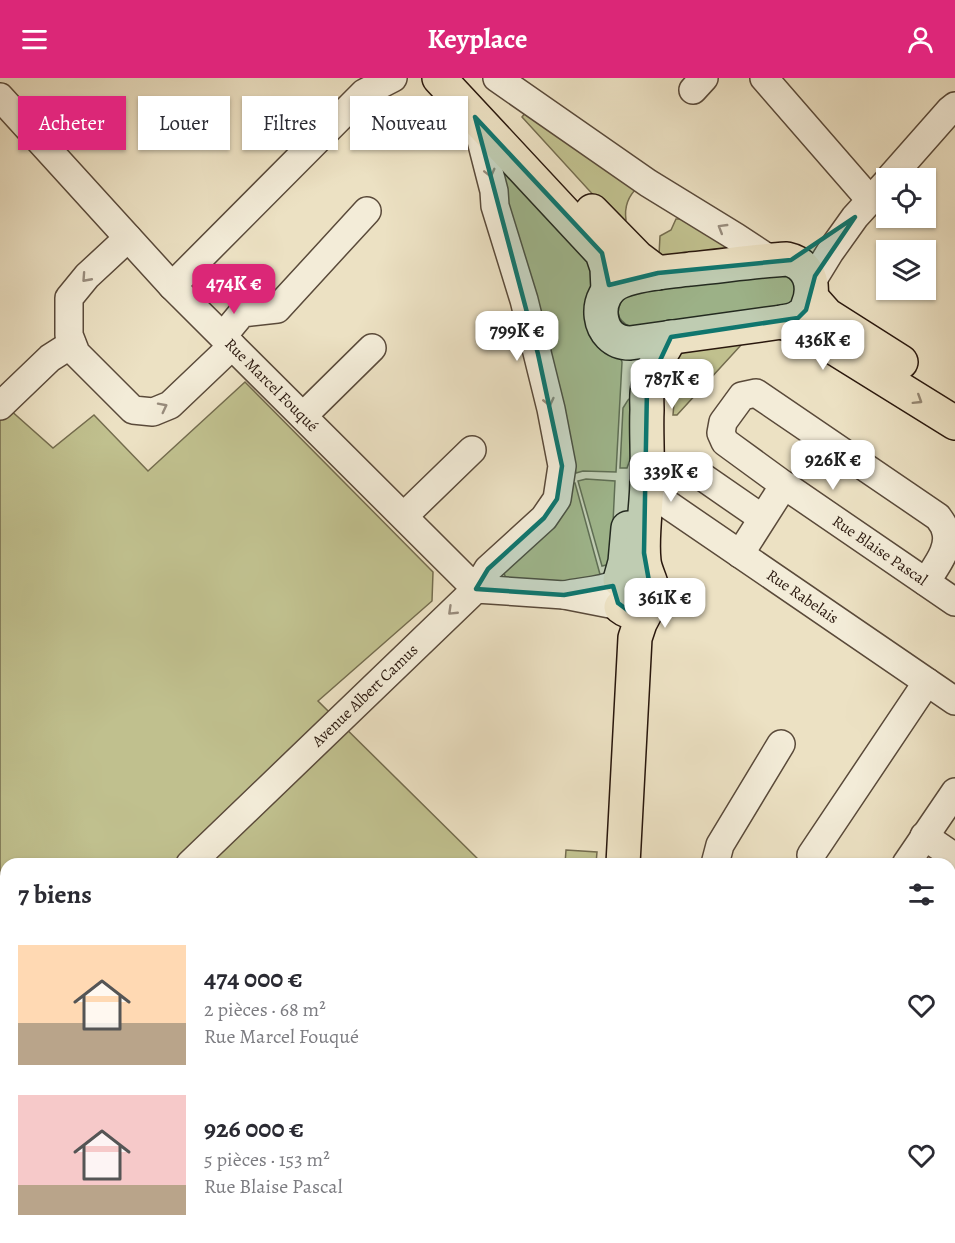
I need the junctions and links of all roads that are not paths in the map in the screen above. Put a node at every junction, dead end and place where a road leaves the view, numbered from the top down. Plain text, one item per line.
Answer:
1 (393, 78) edge
2 (439, 78) edge
3 (468, 78) edge
4 (497, 78) edge
5 (764, 78) edge
6 (366, 86) edge
7 (0, 97) edge
8 (955, 106) edge
9 (475, 117) junction
10 (899, 168) edge
11 (871, 200) edge
12 (367, 211) dead end
13 (128, 238) junction
14 (658, 273) junction
15 (796, 275) junction
16 (172, 286) junction
17 (608, 290) junction
18 (782, 322) junction
19 (671, 338) junction
20 (227, 341) junction
21 (620, 342) junction
22 (72, 344) junction
23 (372, 348) dead end
24 (647, 388) junction
25 (955, 398) edge
26 (0, 406) edge
27 (303, 416) junction
28 (955, 423) edge
29 (646, 430) junction
30 (472, 450) dead end
31 (697, 473) dead end
32 (784, 485) junction
33 (646, 498) junction
34 (404, 516) junction
35 (762, 518) junction
36 (740, 554) junction
37 (926, 582) junction
38 (476, 589) junction
39 (630, 594) junction
40 (955, 602) edge
41 (927, 682) junction
42 (955, 701) edge
43 (781, 744) dead end
44 (955, 792) edge
45 (924, 836) junction
46 (811, 855) dead end
47 (196, 858) edge
48 (623, 858) edge
49 (717, 858) edge
50 (910, 858) edge
51 (955, 858) edge

1 - 6 street
2 - 9 main road
3 - 14 main road
15 -> 4 street
5 - 11 street
6 - 16 street
7 - 13 street, Rue Marcel Fouqué
8 - 10 street
9 - 17 main road
9 -> 38 street, Avenue Albert Camus
11 - 15 street
12 - 20 street
13 - 16 street, Rue Marcel Fouqué
13 -> 22 street
14 - 15 main road
14 - 17 main road
15 - 18 main road
15 - 25 main road
16 - 20 street, Rue Marcel Fouqué
17 - 21 main road
18 - 19 main road
18 -> 28 main road
19 - 21 main road
19 - 24 main road
22 -> 20 street
20 - 27 street, Rue Marcel Fouqué
21 - 24 main road
22 - 26 street
23 - 27 street
24 - 29 main road
27 - 34 street, Rue Marcel Fouqué
29 - 33 main road
29 - 39 main road
30 - 34 street
31 - 35 street
32 - 35 street
32 - 37 street, Rue Blaise Pascal
32 - 37 street, Rue Blaise Pascal
33 - 36 street, Rue Rabelais
33 - 39 main road
34 - 38 street, Rue Marcel Fouqué
35 - 36 street
36 - 41 street, Rue Rabelais
37 - 40 street, Rue Blaise Pascal
38 - 39 street
38 -> 47 street, Avenue Albert Camus
39 - 48 main road
41 - 42 street, Rue Rabelais
41 - 46 street
43 - 49 street
44 - 45 street
45 - 50 street
45 - 51 street

